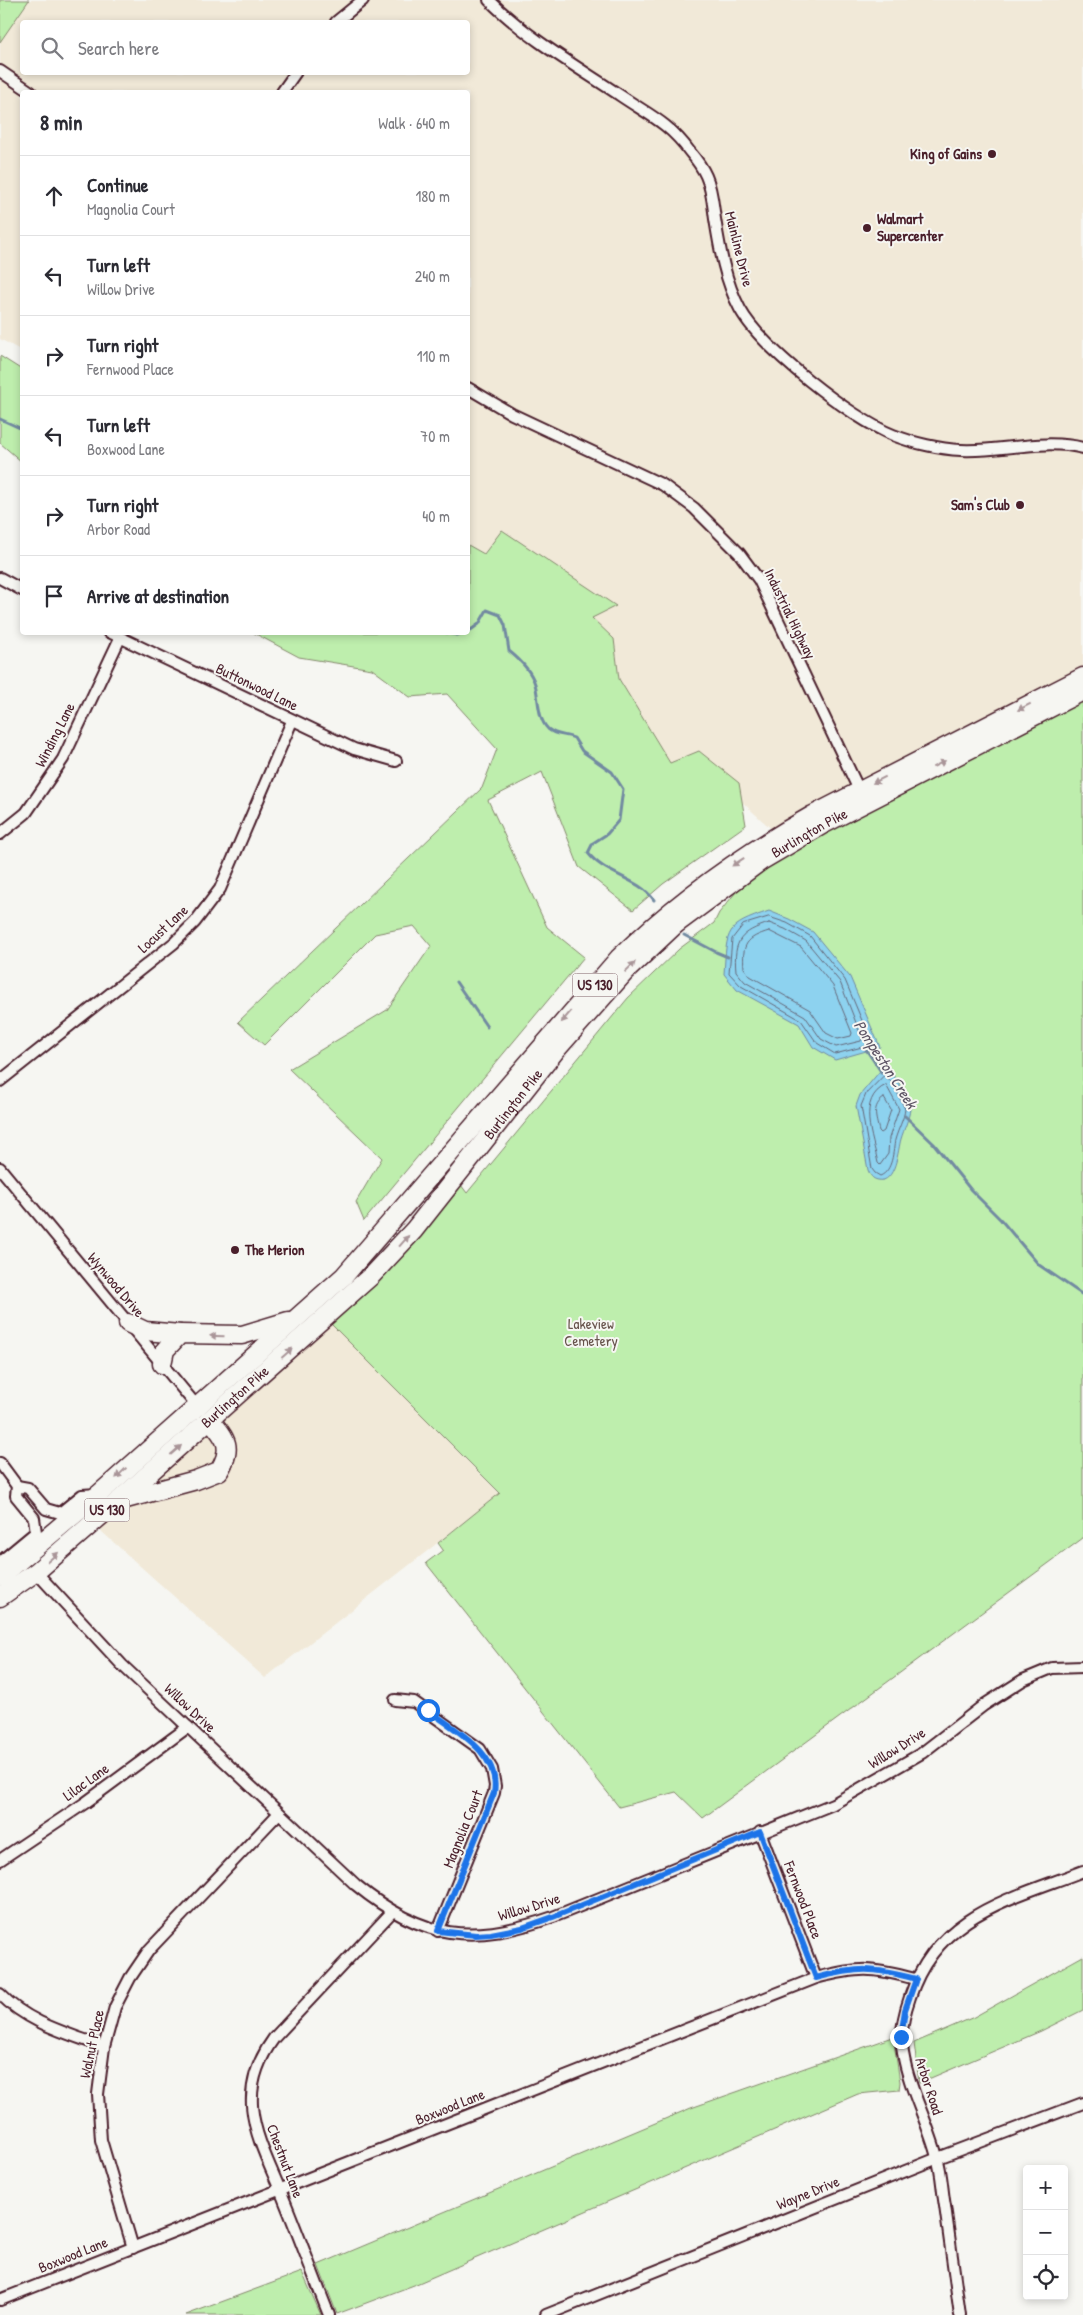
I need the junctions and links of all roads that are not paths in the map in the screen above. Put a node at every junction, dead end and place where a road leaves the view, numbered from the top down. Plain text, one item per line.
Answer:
1 (363, 0) edge
2 (489, 0) edge
3 (338, 20) edge
4 (0, 72) edge
5 (294, 75) edge
6 (28, 90) edge
7 (283, 90) edge
8 (470, 389) edge
9 (1083, 448) edge
10 (0, 578) edge
11 (20, 589) edge
12 (114, 635) edge
13 (120, 638) junction
14 (1083, 677) edge
15 (1083, 691) edge
16 (292, 721) junction
17 (396, 761) dead end
18 (858, 790) junction
19 (0, 834) edge
20 (0, 1081) edge
21 (0, 1168) edge
22 (298, 1317) junction
23 (128, 1323) junction
24 (180, 1334) junction
25 (162, 1364) junction
26 (197, 1407) junction
27 (210, 1420) junction
28 (0, 1463) edge
29 (18, 1486) junction
30 (99, 1494) junction
31 (119, 1500) junction
32 (0, 1568) edge
33 (36, 1572) junction
34 (0, 1577) edge
35 (0, 1597) edge
36 (1083, 1667) edge
37 (395, 1700) dead end
38 (188, 1726) junction
39 (279, 1813) junction
40 (760, 1832) junction
41 (0, 1860) edge
42 (1083, 1870) edge
43 (392, 1912) junction
44 (438, 1931) junction
45 (816, 1978) junction
46 (916, 1979) junction
47 (0, 1994) edge
48 (104, 2046) junction
49 (1083, 2103) edge
50 (938, 2158) junction
51 (280, 2191) junction
52 (133, 2248) junction
53 (0, 2300) edge
54 (329, 2315) edge
55 (546, 2315) edge
56 (959, 2315) edge

1 - 3 street
2 - 9 street, Mainline Drive
4 - 6 street
5 - 7 street
8 - 18 street, Industrial Highway
10 - 11 street
12 - 13 street, Buttonwood Lane
13 - 16 street, Buttonwood Lane
13 - 19 street, Winding Lane
14 -> 18 highway, Burlington Pike / US 130
27 -> 15 highway, Burlington Pike / US 130
16 - 17 street, Buttonwood Lane
16 - 20 street, Locust Lane
18 -> 22 highway, Burlington Pike / US 130
21 - 23 street, Wynwood Drive
22 -> 24 highway
22 - 26 highway, Burlington Pike / US 130
23 - 24 highway
23 - 25 street, Wynwood Drive
24 - 25 highway
25 - 26 street, Wynwood Drive
26 - 27 street, Wynwood Drive
26 -> 30 highway, Burlington Pike / US 130
31 -> 27 highway, Burlington Pike / US 130
27 - 31 highway
28 - 29 street
29 - 30 street
29 - 32 street
30 - 34 highway, Burlington Pike / US 130
33 -> 31 highway, Burlington Pike / US 130
33 - 35 highway, Burlington Pike / US 130
33 - 38 street, Willow Drive
36 - 40 street, Willow Drive
37 - 44 street, Magnolia Court
38 - 39 street, Willow Drive
38 - 41 street, Lilac Lane
39 - 43 street, Willow Drive
39 - 48 street, Walnut Place
40 - 44 street, Willow Drive
40 - 45 street, Fernwood Place
42 - 46 street, Arbor Road
43 - 44 street, Willow Drive
43 - 51 street, Chestnut Lane
45 - 46 street, Boxwood Lane
45 - 51 street, Boxwood Lane
46 - 50 street, Arbor Road
47 - 48 street
48 - 52 street, Walnut Place
49 - 50 street, Wayne Drive
50 - 55 street, Wayne Drive
50 - 56 street, Arbor Road
51 - 52 street, Boxwood Lane
51 - 54 street, Chestnut Lane
52 - 53 street, Boxwood Lane

